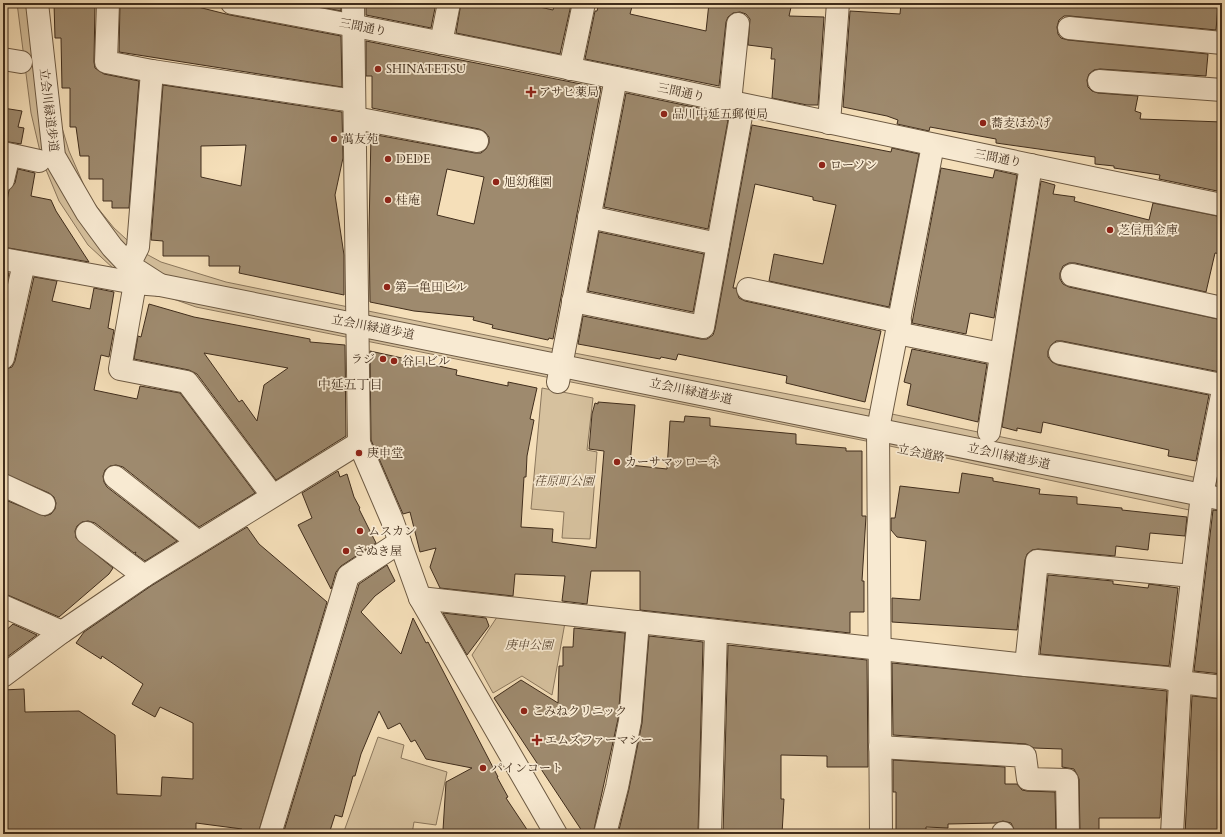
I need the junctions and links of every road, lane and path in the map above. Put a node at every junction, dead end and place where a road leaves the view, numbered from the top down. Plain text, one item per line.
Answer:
1 (37, 3) edge
2 (108, 3) edge
3 (232, 3) edge
4 (353, 3) edge
5 (449, 3) edge
6 (584, 3) edge
7 (838, 3) edge
8 (738, 24) dead end
9 (353, 25) junction
10 (1069, 28) dead end
11 (441, 43) junction
12 (1222, 43) edge
13 (570, 69) junction
14 (152, 71) junction
15 (616, 78) junction
16 (1098, 81) dead end
17 (1222, 90) edge
18 (737, 103) junction
19 (355, 110) junction
20 (829, 123) junction
21 (477, 141) dead end
22 (933, 145) junction
23 (6, 154) edge
24 (39, 161) dead end
25 (1031, 165) junction
26 (3, 180) edge
27 (1222, 205) edge
28 (589, 217) junction
29 (718, 244) junction
30 (3, 259) edge
31 (24, 263) junction
32 (134, 265) junction
33 (1072, 275) dead end
34 (748, 290) dead end
35 (573, 301) junction
36 (1222, 308) edge
37 (357, 324) junction
38 (899, 327) junction
39 (1060, 353) dead end
40 (1001, 354) junction
41 (3, 358) edge
42 (559, 374) junction
43 (1222, 386) edge
44 (1222, 395) edge
45 (989, 432) dead end
46 (878, 437) junction
47 (359, 443) junction
48 (963, 461) dead end
49 (115, 477) dead end
50 (5, 490) edge
51 (272, 495) junction
52 (1212, 497) edge
53 (44, 504) dead end
54 (87, 533) dead end
55 (198, 542) junction
56 (400, 542) junction
57 (144, 576) junction
58 (1192, 576) junction
59 (420, 598) junction
60 (3, 606) edge
61 (638, 622) junction
62 (716, 631) junction
63 (62, 632) junction
64 (879, 649) junction
65 (1026, 665) junction
66 (3, 676) edge
67 (1180, 682) junction
68 (1222, 687) edge
69 (880, 747) junction
70 (270, 834) edge
71 (556, 834) edge
72 (605, 834) edge
73 (710, 834) edge
74 (881, 834) edge
75 (1068, 834) edge
76 (1172, 834) edge

1 - 32 street, 立会川緑道歩道
2 - 14 street
3 - 9 street, 三間通り
4 - 9 street
5 - 11 street
6 - 13 street
7 - 20 street
8 - 18 street
9 - 11 street, 三間通り
9 - 19 street
10 - 12 street
11 - 13 street, 三間通り
13 - 15 street, 三間通り
14 - 19 street
14 - 32 street
15 - 18 street, 三間通り
15 - 28 street
16 - 17 street
18 - 20 street, 三間通り
18 - 29 street
19 - 21 street
19 - 37 street
20 - 22 street, 三間通り
22 - 25 street, 三間通り
22 - 38 street
23 - 24 street
23 - 26 street
25 - 27 street, 三間通り
25 - 40 street
28 - 29 street
28 - 35 street
29 - 35 street
30 - 31 street
31 - 32 street
31 - 41 street
32 - 37 street, 立会川緑道歩道
32 - 51 street
33 - 36 street
34 - 38 street
35 - 42 street
37 - 42 street, 立会川緑道歩道
37 - 47 street
38 - 40 street
38 - 46 street
39 - 43 street
40 - 45 street
42 - 46 street, 立会川緑道歩道
44 - 52 street
46 - 48 street, 立会道路
46 - 52 street, 立会川緑道歩道
46 - 64 street
47 - 51 street
47 - 56 street
49 - 55 street
50 - 53 street
51 - 55 street
52 - 58 street
54 - 57 street
55 - 57 street
56 - 59 street
56 - 70 street
57 - 63 street
58 - 65 street
58 - 67 street
59 - 61 street
59 - 71 street
60 - 63 street
61 - 62 street
61 - 72 street
62 - 64 street
62 - 73 street
63 - 66 street
64 - 65 street
64 - 69 street
65 - 67 street
67 - 68 street
67 - 76 street
69 - 74 street
69 - 75 street

